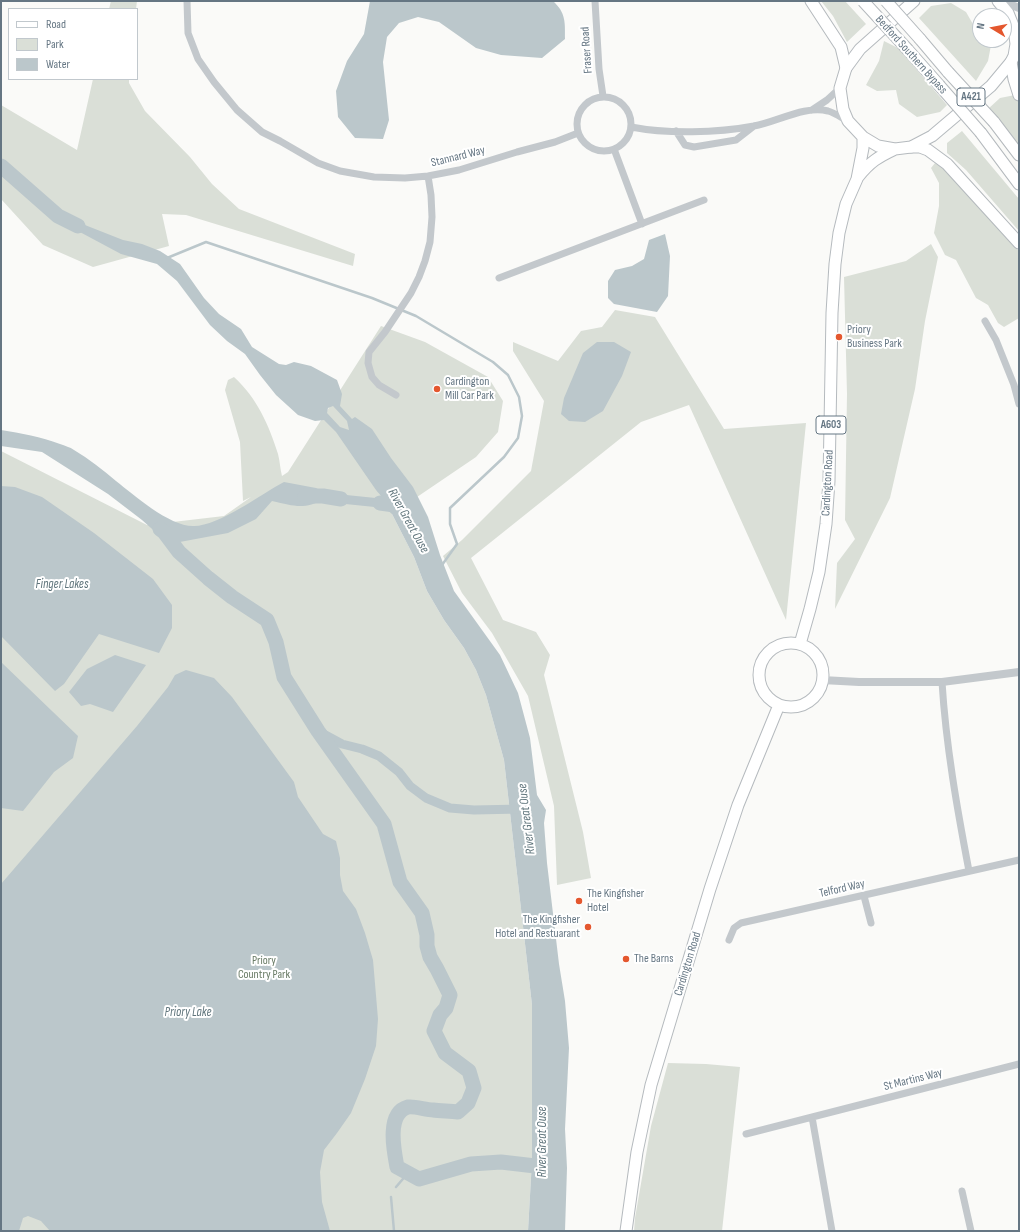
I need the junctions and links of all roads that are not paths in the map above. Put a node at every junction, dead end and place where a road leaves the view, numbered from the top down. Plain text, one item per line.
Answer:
1 (186, 1) edge
2 (595, 1) edge
3 (811, 1) edge
4 (863, 1) edge
5 (886, 1) edge
6 (914, 1) edge
7 (998, 1) edge
8 (1002, 1) edge
9 (1019, 8) edge
10 (1018, 43) edge
11 (1011, 62) junction
12 (846, 68) junction
13 (840, 88) junction
14 (1019, 94) edge
15 (603, 96) junction
16 (812, 110) junction
17 (848, 121) junction
18 (754, 126) junction
19 (631, 127) junction
20 (676, 131) junction
21 (578, 133) junction
22 (863, 137) junction
23 (911, 147) junction
24 (614, 149) junction
25 (896, 149) junction
26 (1019, 155) edge
27 (428, 176) junction
28 (857, 179) junction
29 (1019, 184) edge
30 (704, 200) dead end
31 (642, 224) junction
32 (1019, 244) edge
33 (498, 278) dead end
34 (985, 321) dead end
35 (396, 395) dead end
36 (1019, 404) edge
37 (800, 644) junction
38 (1019, 672) edge
39 (822, 680) junction
40 (942, 682) junction
41 (779, 705) junction
42 (1019, 860) edge
43 (968, 871) junction
44 (864, 896) junction
45 (871, 924) dead end
46 (729, 940) dead end
47 (1019, 1064) edge
48 (812, 1117) junction
49 (746, 1134) dead end
50 (962, 1191) dead end
51 (626, 1231) edge
52 (832, 1231) edge
53 (971, 1231) edge

1 - 27 street, Stannard Way
2 - 15 street, Fraser Road
3 - 12 main road
4 - 29 main road, Bedford Southern Bypass / A421, bridge
5 - 26 main road, Bedford Southern Bypass / A421, bridge
6 - 12 main road
7 - 10 main road
8 - 9 street
10 - 11 main road
11 - 14 main road
11 - 23 main road
12 - 13 main road
13 - 16 street
13 - 17 main road
15 - 19 street
15 - 21 street
16 - 17 street
16 - 18 street
17 - 22 main road
18 - 20 street
18 - 20 street
19 - 20 street
19 - 24 street
21 - 24 street
21 - 27 street, Stannard Way
22 - 25 main road
22 - 28 main road, Cardington Road / A603
23 - 25 main road
23 - 32 main road
24 - 31 street
25 - 28 main road, Cardington Road / A603
27 - 35 street
28 - 37 main road, Cardington Road / A603
30 - 31 street
31 - 33 street
34 - 36 street
37 - 39 main road
37 - 41 main road
38 - 40 street
39 - 40 street
39 - 41 main road
40 - 43 street
41 - 51 main road, Cardington Road
42 - 43 street, Telford Way
43 - 44 street, Telford Way
44 - 45 street
44 - 46 street, Telford Way
47 - 48 street, St Martins Way
48 - 49 street, St Martins Way
48 - 52 street
50 - 53 street

